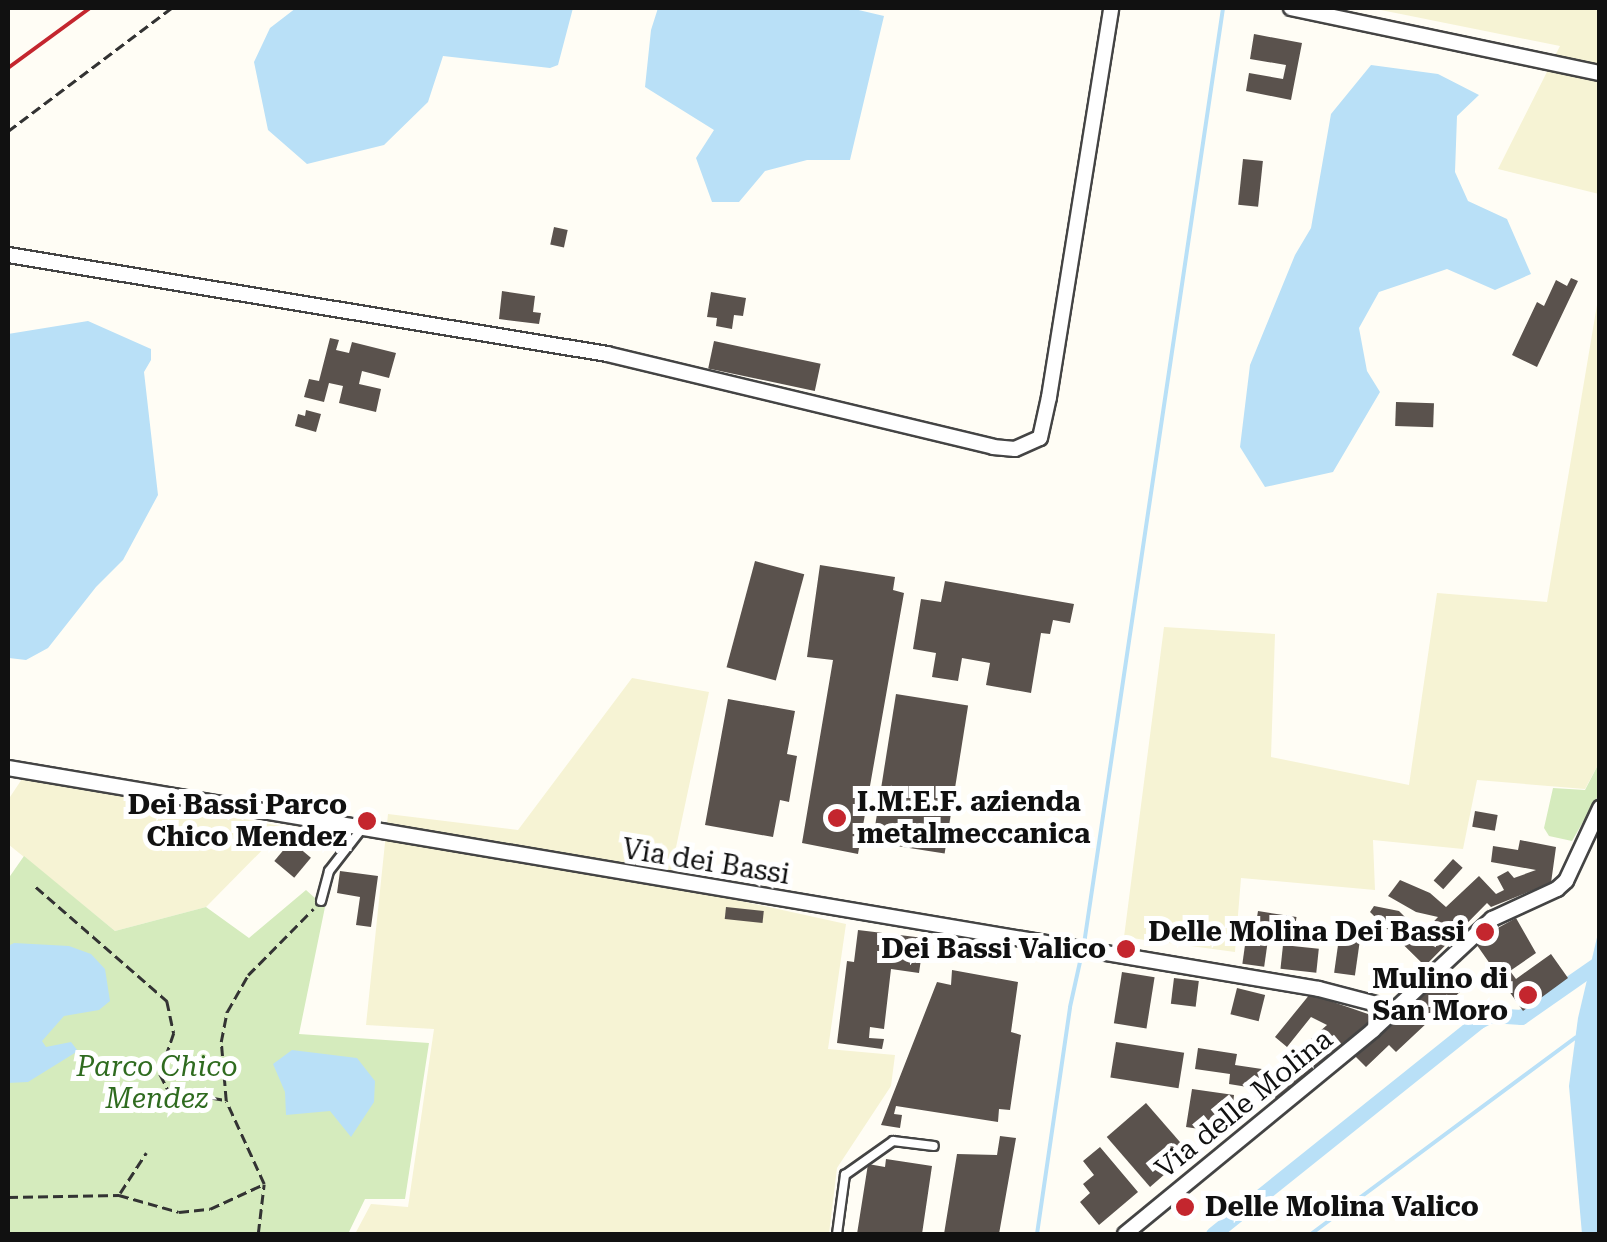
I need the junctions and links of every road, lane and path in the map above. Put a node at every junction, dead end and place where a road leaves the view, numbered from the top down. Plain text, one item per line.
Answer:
1 (170, 8) edge
2 (1111, 8) edge
3 (1290, 8) edge
4 (1600, 73) edge
5 (8, 131) edge
6 (8, 255) edge
7 (8, 768) edge
8 (1600, 808) edge
9 (360, 830) junction
10 (36, 887) dead end
11 (322, 901) joint
12 (1395, 1009) junction
13 (226, 1101) junction
14 (934, 1146) dead end
15 (146, 1153) dead end
16 (264, 1184) junction
17 (120, 1195) junction
18 (8, 1197) edge
19 (258, 1234) edge
20 (837, 1234) edge
21 (1125, 1234) edge

1 - 5 path
2 - 6 street
3 - 4 street
7 - 9 street, Via dei Bassi
8 - 12 street, Via delle Molina
9 - 11 lane
9 - 12 street, Via dei Bassi
10 - 13 path
11 - 13 path
12 - 21 street, Via delle Molina
13 - 16 path
14 - 20 lane
15 - 17 path
16 - 17 path
16 - 19 path
17 - 18 path

